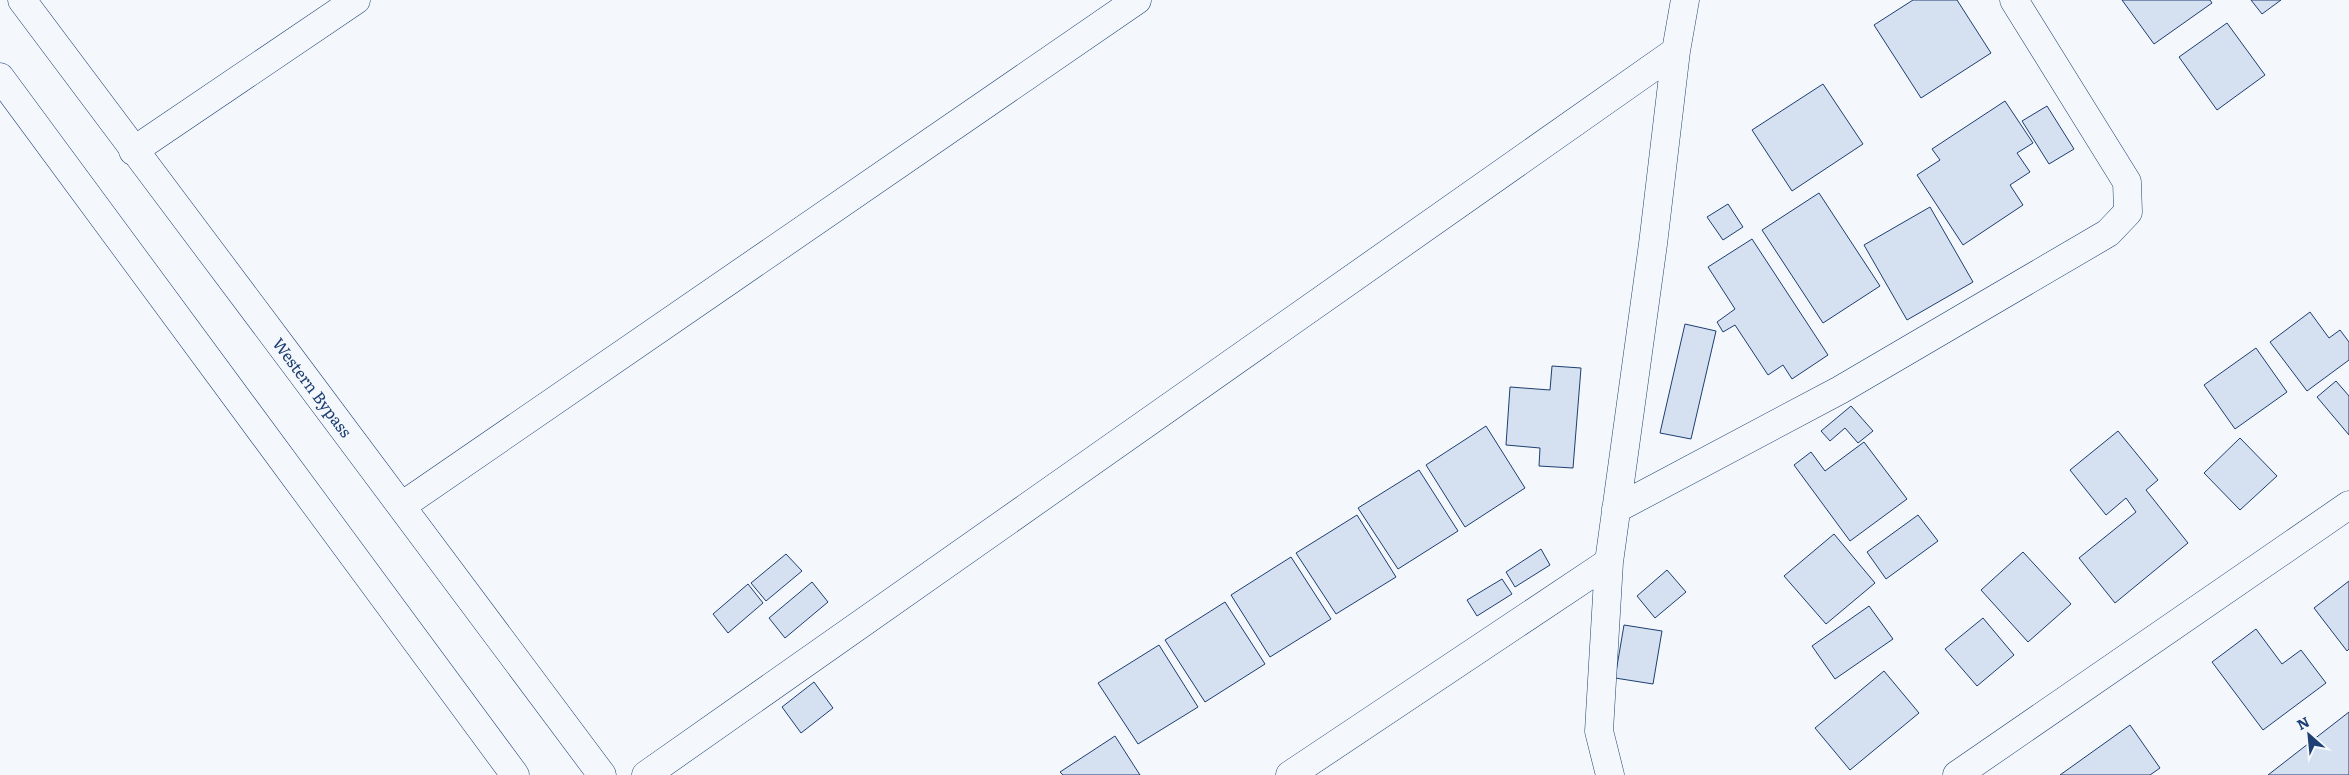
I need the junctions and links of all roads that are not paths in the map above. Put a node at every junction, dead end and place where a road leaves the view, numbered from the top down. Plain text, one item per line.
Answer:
1 (22, 0) edge
2 (356, 0) edge
3 (1137, 0) edge
4 (1685, 0) edge
5 (2014, 0) edge
6 (1676, 51) junction
7 (0, 77) edge
8 (134, 151) junction
9 (403, 506) junction
10 (2349, 506) edge
11 (1616, 509) junction
12 (1609, 562) junction
13 (515, 775) edge
14 (602, 775) edge
15 (646, 775) edge
16 (1290, 775) edge
17 (1610, 775) edge
18 (1957, 775) edge

1 - 8 street, Western Bypass
2 - 8 street
3 - 9 street
4 - 6 street
5 - 11 street
6 - 11 street
6 - 15 street
7 - 13 street
8 - 9 street, Western Bypass
9 - 14 street, Western Bypass
10 - 18 street
11 - 12 street
12 - 16 street
12 - 17 street

